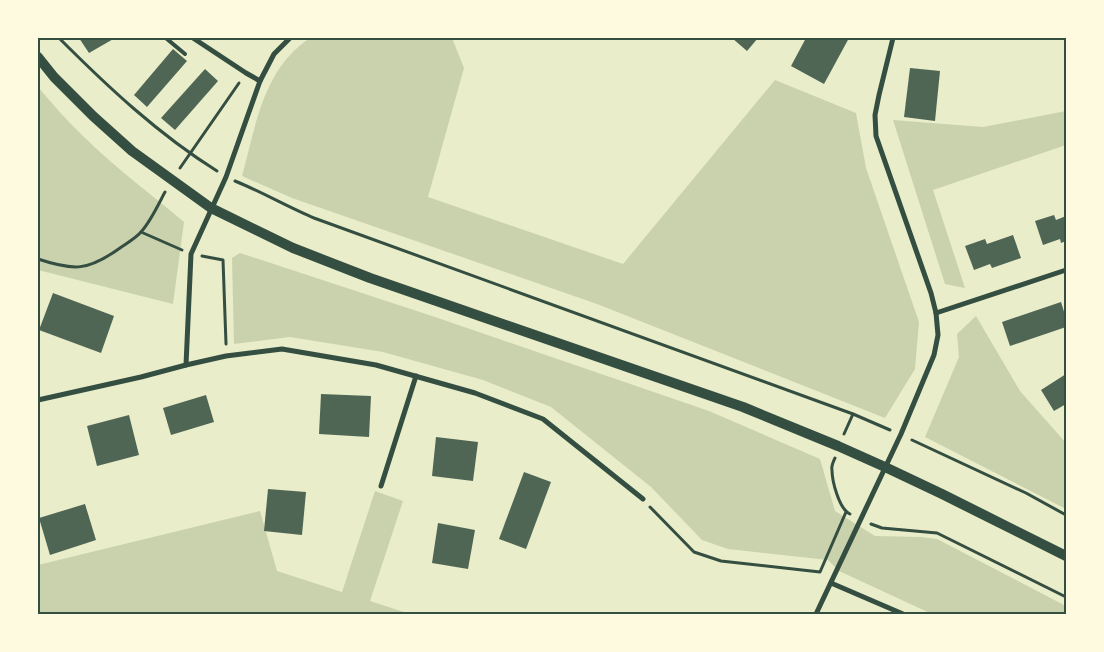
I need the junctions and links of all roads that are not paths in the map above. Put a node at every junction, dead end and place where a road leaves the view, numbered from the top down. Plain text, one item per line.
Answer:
1 (168, 38) edge
2 (193, 38) edge
3 (290, 38) edge
4 (893, 38) edge
5 (185, 54) dead end
6 (38, 57) edge
7 (260, 81) junction
8 (212, 208) junction
9 (1066, 270) edge
10 (936, 313) junction
11 (186, 365) junction
12 (416, 376) junction
13 (38, 400) edge
14 (884, 467) junction
15 (381, 486) dead end
16 (643, 499) road end
17 (1066, 556) edge
18 (831, 583) junction
19 (816, 614) edge
20 (903, 614) edge

1 - 5 lane
2 - 7 street
3 - 7 street
4 - 10 street
6 - 8 main road
7 - 8 street
8 - 11 street
8 - 14 main road
9 - 10 street
10 - 14 street
11 - 12 street
11 - 13 street
12 - 15 street
12 - 16 street
14 - 17 main road
14 - 18 street
18 - 19 street
18 - 20 street

